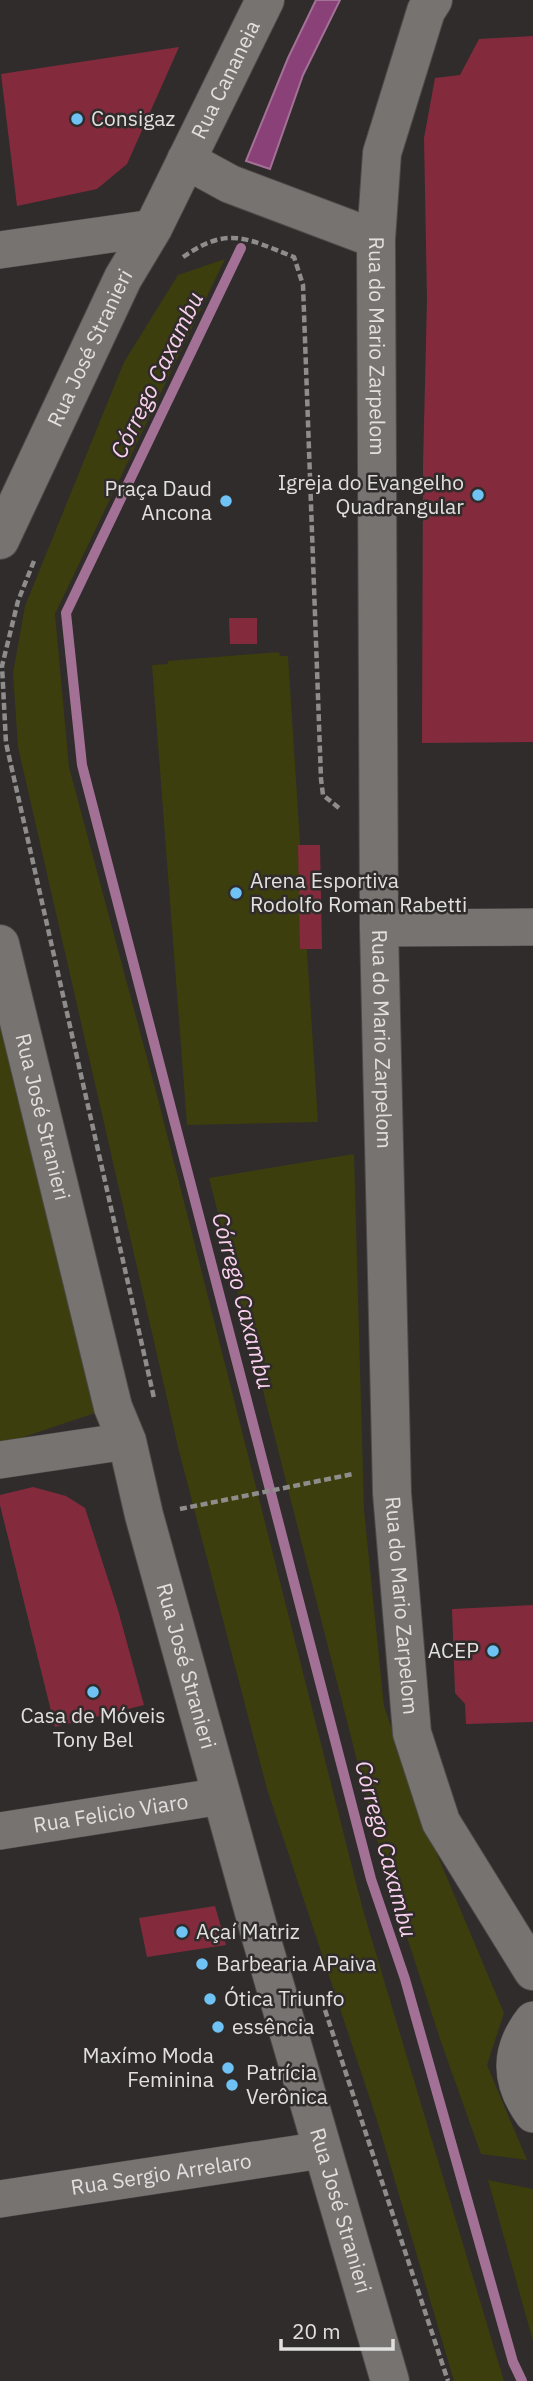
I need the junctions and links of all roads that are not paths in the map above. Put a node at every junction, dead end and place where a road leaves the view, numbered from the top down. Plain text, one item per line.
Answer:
1 (265, 0) edge
2 (433, 0) edge
3 (186, 160) junction
4 (152, 228) junction
5 (376, 240) junction
6 (0, 250) edge
7 (0, 540) edge
8 (533, 927) edge
9 (379, 928) junction
10 (0, 944) edge
11 (127, 1441) junction
12 (0, 1460) edge
13 (222, 1796) junction
14 (0, 1831) edge
15 (533, 1970) edge
16 (533, 2020) edge
17 (533, 2114) edge
18 (322, 2150) junction
19 (0, 2199) edge
20 (390, 2381) edge

1 - 3 street, Rua Cananeia
2 - 5 street, Rua do Mario Zarpelom
3 - 4 street, Rua José Stranieri
3 - 5 street
4 - 6 street
4 - 7 street, Rua José Stranieri
5 - 9 street, Rua do Mario Zarpelom
8 - 9 street
9 - 15 street, Rua do Mario Zarpelom
10 - 11 street, Rua José Stranieri
11 - 12 street
11 - 13 street, Rua José Stranieri
13 - 14 street, Rua Felicio Viaro
13 - 18 street, Rua José Stranieri
16 - 17 street
18 - 19 street, Rua Sergio Arrelaro
18 - 20 street, Rua José Stranieri

